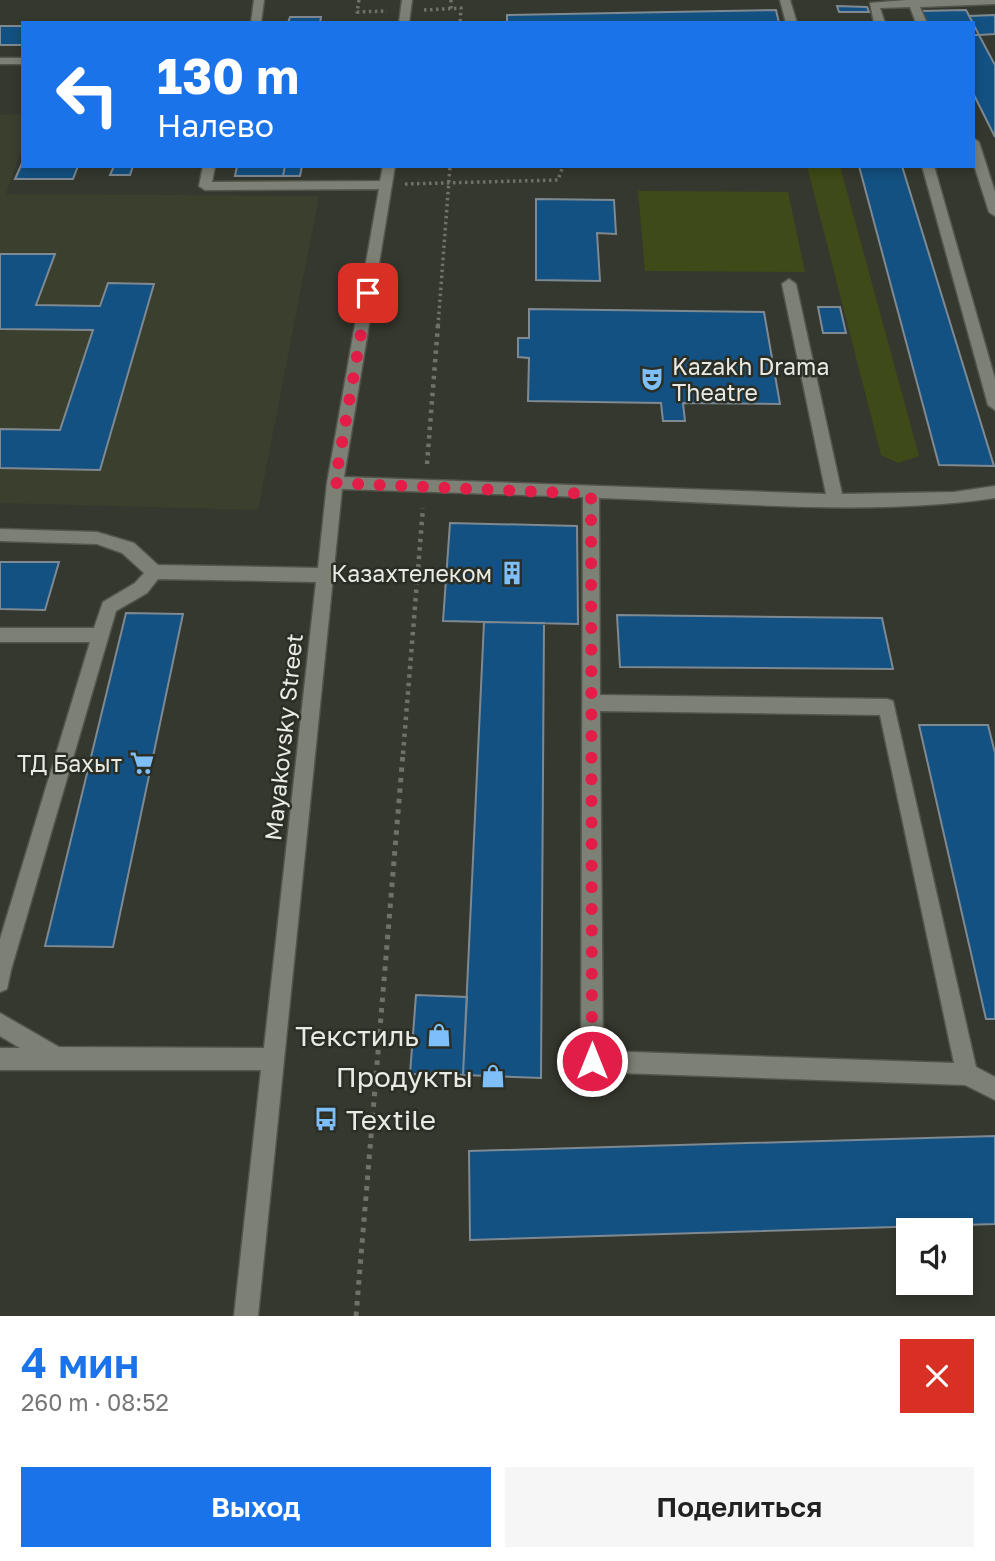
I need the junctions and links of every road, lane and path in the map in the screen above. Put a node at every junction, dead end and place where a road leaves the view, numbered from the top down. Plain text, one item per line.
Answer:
1 (259, 0) edge
2 (407, 0) edge
3 (451, 0) edge
4 (785, 0) edge
5 (995, 1) edge
6 (913, 2) edge
7 (256, 21) edge
8 (404, 21) edge
9 (460, 21) edge
10 (791, 21) edge
11 (879, 21) edge
12 (921, 21) edge
13 (0, 61) edge
14 (21, 61) edge
15 (975, 148) edge
16 (209, 168) edge
17 (450, 168) edge
18 (562, 168) edge
19 (929, 168) edge
20 (388, 176) edge
21 (449, 182) junction
22 (995, 212) edge
23 (789, 284) dead end
24 (995, 405) edge
25 (335, 483) junction
26 (425, 486) junction
27 (995, 492) edge
28 (591, 494) junction
29 (835, 500) junction
30 (0, 536) edge
31 (154, 572) junction
32 (325, 575) junction
33 (0, 635) edge
34 (101, 635) junction
35 (593, 703) junction
36 (0, 982) edge
37 (0, 1024) edge
38 (57, 1058) junction
39 (0, 1059) edge
40 (273, 1059) junction
41 (967, 1074) junction
42 (995, 1089) edge
43 (246, 1316) edge
44 (356, 1316) edge

1 - 7 street
2 - 8 street
3 - 9 path
4 - 10 street
5 - 6 street
6 - 11 street
6 - 12 street
13 - 14 street
15 - 22 street
16 - 20 street
17 - 21 path
18 - 21 path
19 - 24 street
20 - 21 path
20 - 25 street, Mayakovsky Street
21 - 26 path
23 - 29 street
25 - 26 street
25 - 32 street, Mayakovsky Street
26 - 28 street
26 - 44 path
27 - 29 street
28 - 29 street
28 - 35 street
30 - 31 street
31 - 32 street
31 - 34 street
32 - 40 street, Mayakovsky Street
33 - 34 street
34 - 36 street
35 - 41 street
35 - 41 street
37 - 38 street
38 - 39 street
38 - 40 street
40 - 43 street, Mayakovsky Street
41 - 42 street

